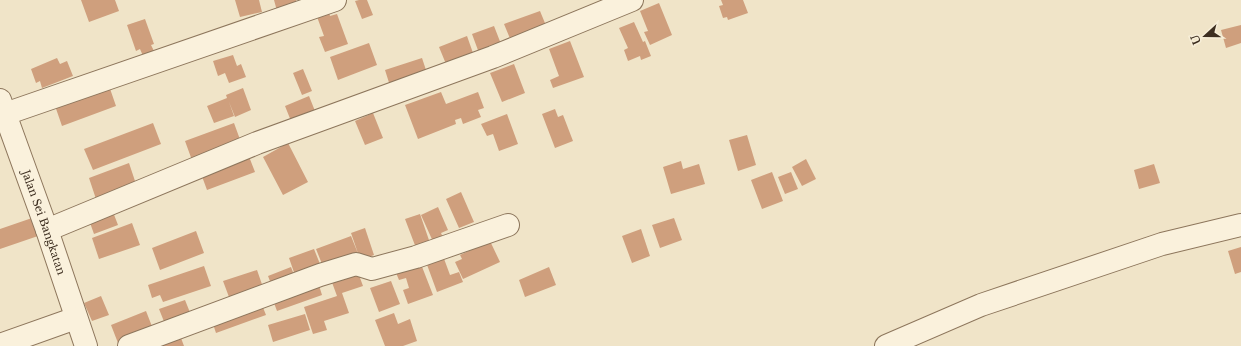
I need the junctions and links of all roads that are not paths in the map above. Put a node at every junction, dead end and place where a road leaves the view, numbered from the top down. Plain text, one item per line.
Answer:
1 (335, 0) edge
2 (632, 0) edge
3 (2, 107) edge
4 (508, 225) dead end
5 (1241, 225) edge
6 (47, 230) junction
7 (76, 318) junction
8 (0, 345) edge
9 (86, 346) edge
10 (129, 346) edge
11 (886, 346) edge

1 - 3 street
2 - 6 street
3 - 6 street, Jalan Sei Bangkatan
4 - 10 street
5 - 11 street
6 - 7 street, Jalan Sei Bangkatan
7 - 8 street
7 - 9 street, Jalan Sei Bangkatan

